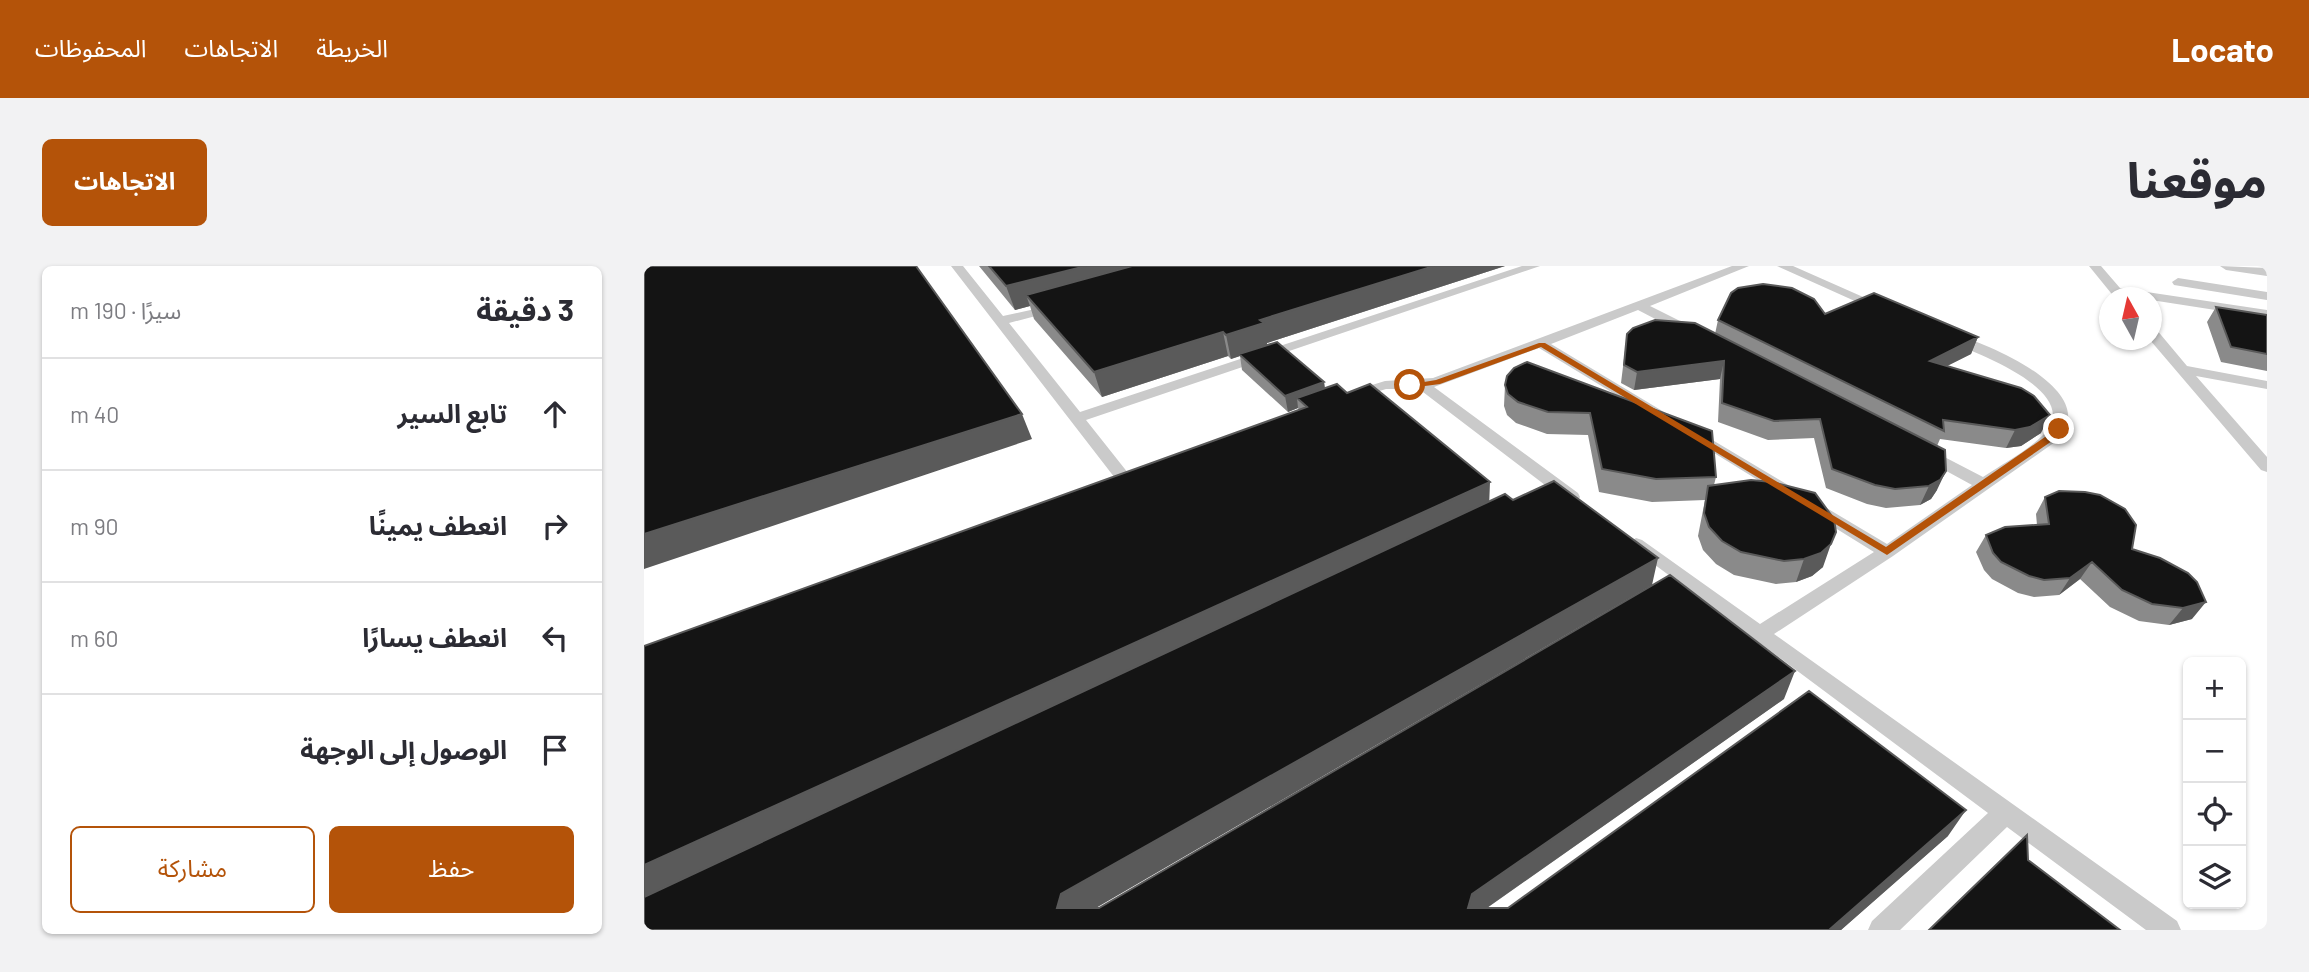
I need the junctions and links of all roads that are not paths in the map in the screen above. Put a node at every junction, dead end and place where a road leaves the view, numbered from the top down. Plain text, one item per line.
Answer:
1 (957, 266) edge
2 (1534, 266) edge
3 (1742, 266) edge
4 (1783, 266) edge
5 (2095, 266) edge
6 (2172, 266) edge
7 (2226, 266) edge
8 (2267, 272) edge
9 (2178, 282) junction
10 (2113, 287) edge
11 (2267, 296) edge
12 (2162, 299) edge
13 (2184, 302) junction
14 (1069, 303) edge
15 (2162, 304) edge
16 (1640, 306) junction
17 (1895, 314) edge
18 (2267, 314) edge
19 (2267, 320) edge
20 (1001, 321) junction
21 (1933, 330) edge
22 (1701, 338) edge
23 (1542, 344) junction
24 (2162, 345) edge
25 (2187, 374) junction
26 (1422, 385) junction
27 (2267, 385) edge
28 (2267, 393) edge
29 (1331, 404) edge
30 (1077, 418) junction
31 (1910, 446) edge
32 (2267, 467) edge
33 (1124, 478) edge
34 (1984, 484) junction
35 (1557, 486) junction
36 (1532, 498) edge
37 (1589, 509) edge
38 (1621, 532) edge
39 (1887, 552) junction
40 (1684, 578) junction
41 (1660, 592) edge
42 (1760, 633) junction
43 (1827, 682) junction
44 (1804, 698) edge
45 (2006, 812) junction
46 (1881, 930) edge
47 (2168, 930) edge

1 - 20 lane
2 - 30 lane
3 - 16 lane
4 - 17 lane
5 - 10 lane
6 - 9 lane
7 - 8 lane
9 - 11 lane
9 - 13 lane
12 - 13 lane
13 - 18 lane
14 - 20 lane
15 - 19 lane
16 - 22 lane
16 - 23 lane
20 - 30 lane
21 - 34 lane
23 - 26 lane
23 - 39 lane
24 - 25 lane
25 - 27 lane
25 - 28 lane
25 - 32 lane
26 - 29 lane
26 - 35 lane
30 - 33 lane
31 - 34 lane
34 - 39 lane
35 - 36 lane
35 - 37 lane
38 - 40 lane
39 - 42 lane
40 - 41 lane
40 - 42 lane
42 - 43 lane
43 - 44 lane
43 - 45 lane
45 - 46 lane
45 - 47 lane

